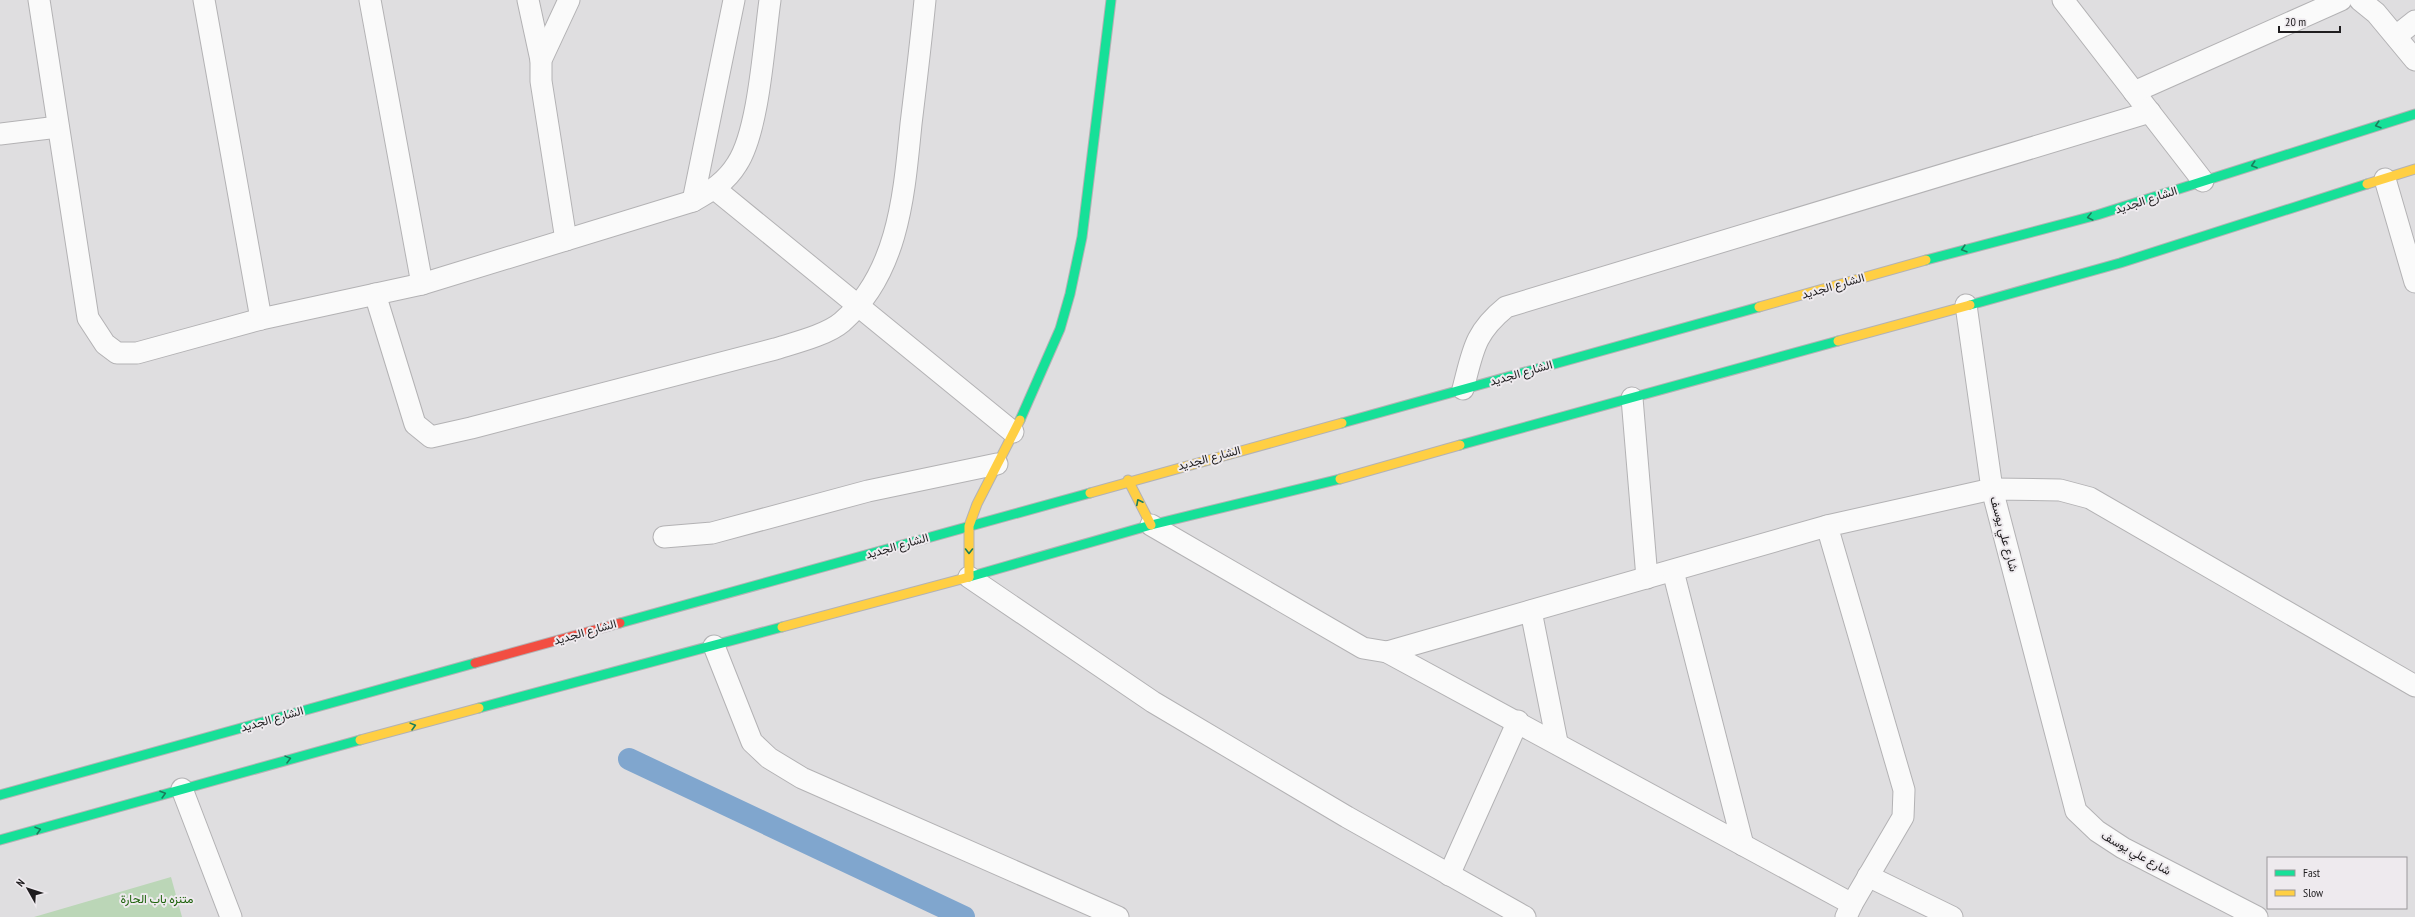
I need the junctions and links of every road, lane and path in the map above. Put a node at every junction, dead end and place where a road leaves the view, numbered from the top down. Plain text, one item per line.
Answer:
1 (39, 0) edge
2 (204, 0) edge
3 (370, 0) edge
4 (528, 0) edge
5 (569, 0) edge
6 (734, 0) edge
7 (770, 0) edge
8 (925, 0) edge
9 (1111, 0) edge
10 (2063, 0) edge
11 (2341, 0) edge
12 (2360, 0) edge
13 (2415, 21) edge
14 (2396, 36) junction
15 (541, 60) junction
16 (2415, 60) edge
17 (2134, 92) junction
18 (2150, 112) junction
19 (2415, 114) edge
20 (58, 127) junction
21 (0, 134) edge
22 (2415, 169) edge
23 (2385, 179) junction
24 (2203, 181) junction
25 (715, 189) junction
26 (693, 201) junction
27 (566, 240) junction
28 (2415, 282) edge
29 (422, 284) junction
30 (375, 294) junction
31 (858, 306) junction
32 (1966, 306) junction
33 (261, 319) junction
34 (1463, 389) junction
35 (1632, 398) junction
36 (1013, 432) junction
37 (997, 464) junction
38 (1128, 480) junction
39 (1992, 489) junction
40 (1151, 525) junction
41 (969, 526) junction
42 (1827, 526) junction
43 (664, 537) dead end
44 (1673, 571) junction
45 (969, 577) junction
46 (1647, 578) junction
47 (1530, 611) junction
48 (714, 646) junction
49 (1387, 652) junction
50 (2415, 686) edge
51 (1518, 721) junction
52 (1557, 742) junction
53 (182, 788) junction
54 (0, 795) edge
55 (0, 840) edge
56 (1743, 845) junction
57 (1449, 875) junction
58 (1868, 876) junction
59 (1849, 910) edge
60 (231, 917) edge
61 (1118, 917) edge
62 (1525, 917) edge
63 (1952, 917) edge
64 (2257, 917) edge

1 - 20 street
2 - 33 street
3 - 29 street
4 - 15 street
5 - 15 street
6 - 26 street
7 - 25 street
8 - 31 street
9 - 36 main road
10 - 17 street
11 - 17 street
12 - 14 street
13 - 14 street
14 - 16 street
15 - 27 street
17 - 18 street
18 - 24 street
18 - 34 street
19 -> 24 main road, الشارع الجديد
20 - 21 street
20 - 33 street
22 - 23 main road
23 - 28 street
23 - 32 main road
24 -> 34 main road, الشارع الجديد
25 - 26 street
25 - 31 street
26 - 27 street
27 - 29 street
29 - 30 street
30 - 31 street
30 - 33 street
31 - 36 street
32 - 35 main road
32 - 39 street
34 - 38 main road, الشارع الجديد
35 - 40 main road
35 - 46 street
36 - 37 main road
37 - 41 main road
37 - 43 street
40 -> 38 main road
38 - 41 main road, الشارع الجديد
39 - 42 street
39 - 50 street, شارع علي يوسف
39 - 64 street, شارع علي يوسف
40 - 45 main road
40 - 49 street
41 -> 45 main road
41 - 54 main road, الشارع الجديد
42 - 44 street
42 - 58 street
44 - 46 street
44 - 56 street
45 - 48 main road
45 - 57 street
46 - 47 street
47 - 49 street
47 - 52 street
53 -> 48 main road
48 - 61 street
49 - 51 street
51 - 52 street
51 - 57 street
52 - 56 street
55 -> 53 main road
53 - 60 street
56 - 59 street
57 - 62 street
58 - 59 street
58 - 63 street

